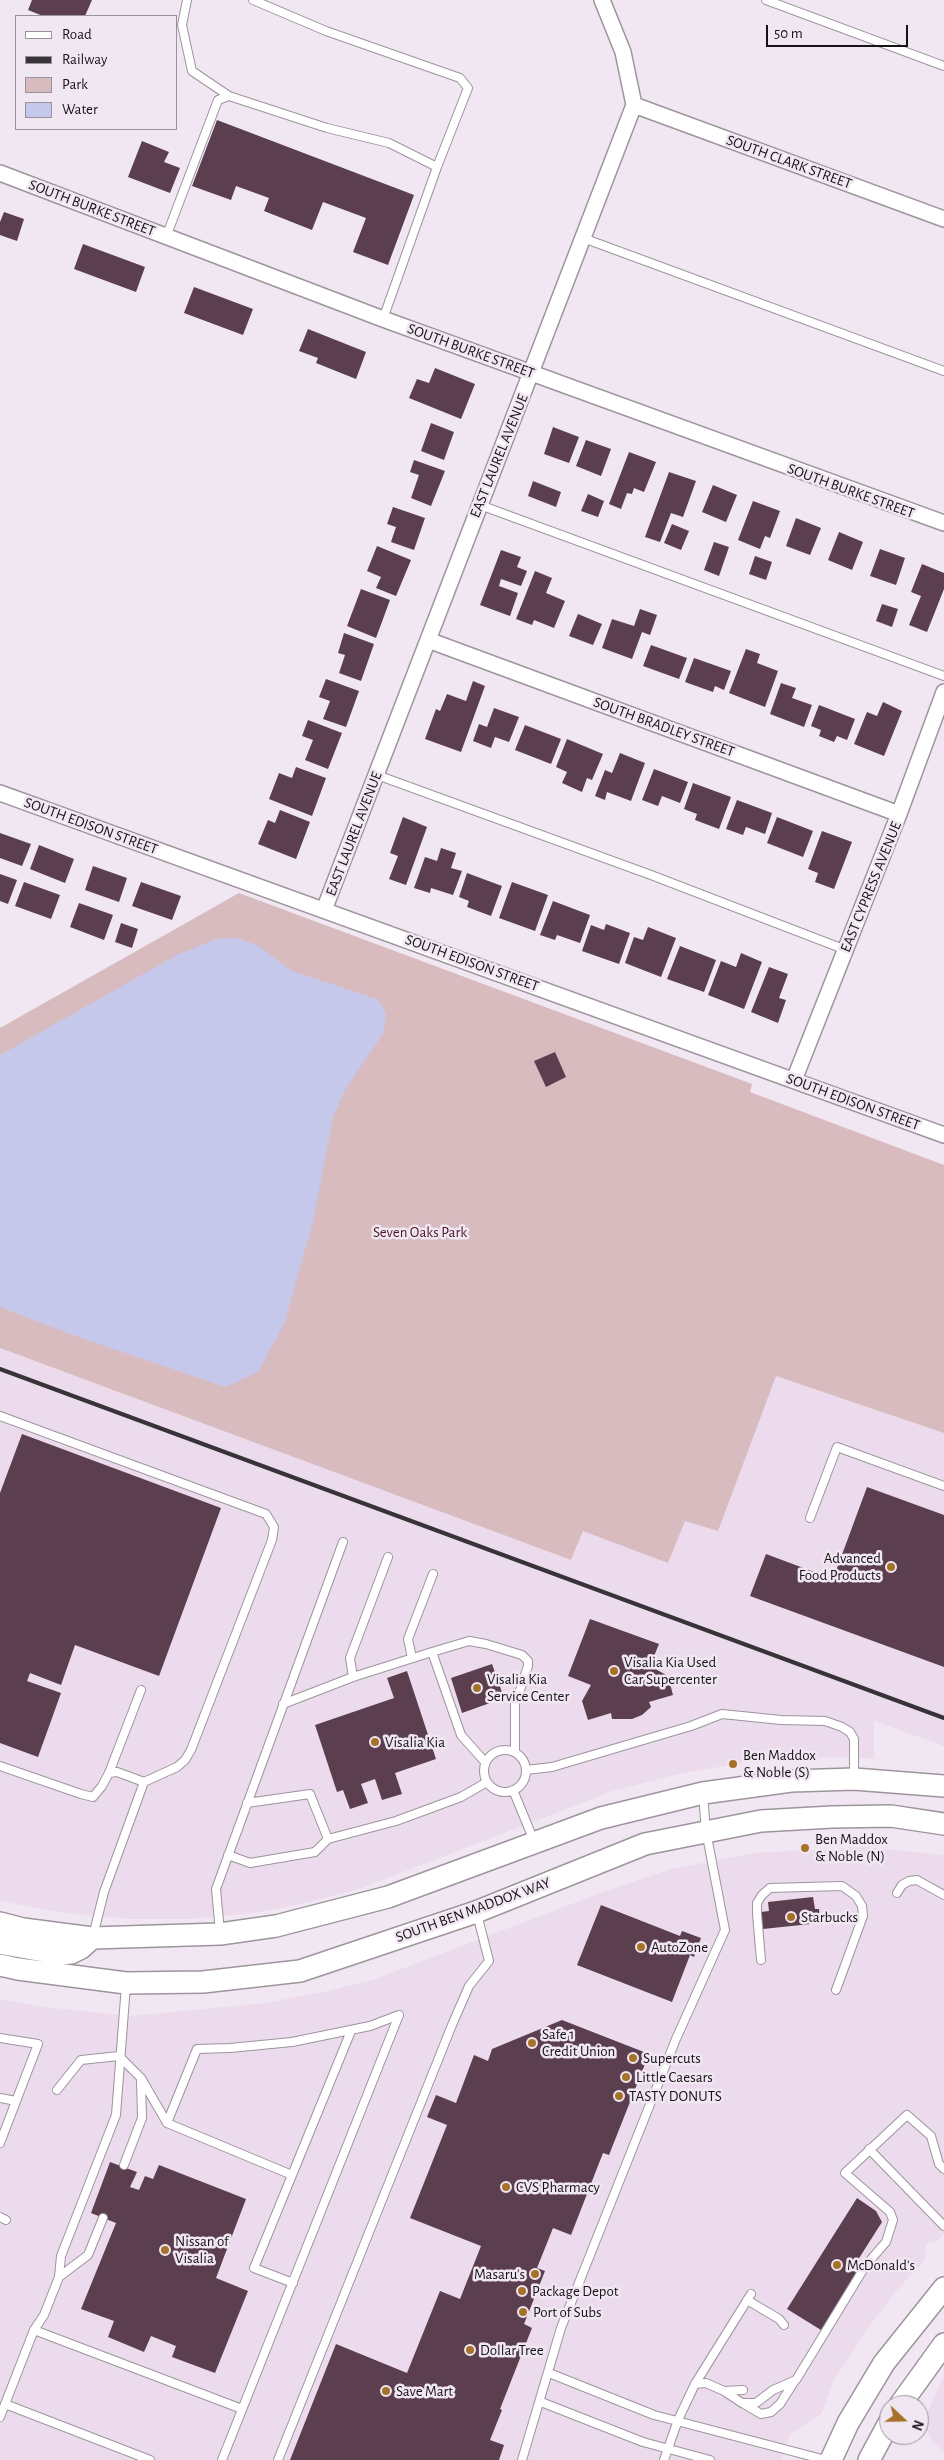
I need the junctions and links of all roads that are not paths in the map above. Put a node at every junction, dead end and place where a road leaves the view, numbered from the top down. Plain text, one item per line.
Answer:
1 (187, 0) edge
2 (253, 0) edge
3 (602, 0) edge
4 (766, 0) edge
5 (944, 66) edge
6 (229, 96) junction
7 (634, 105) junction
8 (437, 167) junction
9 (0, 173) edge
10 (944, 219) edge
11 (166, 237) junction
12 (583, 238) junction
13 (383, 319) junction
14 (944, 371) edge
15 (533, 373) junction
16 (480, 505) junction
17 (944, 523) edge
18 (428, 640) junction
19 (944, 676) edge
20 (944, 692) edge
21 (377, 775) junction
22 (0, 793) edge
23 (899, 814) junction
24 (324, 910) junction
25 (846, 950) junction
26 (794, 1080) junction
27 (944, 1135) edge
28 (0, 1416) edge
29 (944, 1486) edge
30 (810, 1518) dead end
31 (343, 1542) dead end
32 (388, 1557) dead end
33 (433, 1574) dead end
34 (432, 1652) junction
35 (412, 1658) junction
36 (353, 1677) junction
37 (141, 1690) dead end
38 (520, 1690) dead end
39 (284, 1704) junction
40 (515, 1704) dead end
41 (516, 1752) junction
42 (485, 1762) junction
43 (0, 1766) edge
44 (526, 1770) junction
45 (109, 1773) junction
46 (854, 1779) junction
47 (144, 1782) junction
48 (487, 1782) junction
49 (944, 1786) edge
50 (513, 1790) junction
51 (703, 1793) junction
52 (247, 1803) junction
53 (944, 1824) edge
54 (706, 1831) junction
55 (328, 1839) junction
56 (534, 1841) junction
57 (228, 1855) junction
58 (897, 1893) dead end
59 (944, 1894) edge
60 (476, 1912) junction
61 (0, 1924) edge
62 (220, 1934) junction
63 (92, 1938) junction
64 (0, 1943) edge
65 (761, 1960) dead end
66 (0, 1964) edge
67 (126, 1983) junction
68 (836, 1990) dead end
69 (351, 2031) junction
70 (0, 2038) edge
71 (120, 2056) junction
72 (141, 2078) junction
73 (57, 2090) dead end
74 (0, 2098) edge
75 (16, 2100) junction
76 (167, 2123) junction
77 (0, 2143) edge
78 (869, 2149) junction
79 (124, 2165) dead end
80 (944, 2169) edge
81 (292, 2174) junction
82 (103, 2218) dead end
83 (944, 2226) edge
84 (59, 2277) junction
85 (292, 2282) junction
86 (944, 2288) edge
87 (784, 2325) dead end
88 (34, 2330) junction
89 (944, 2344) edge
90 (549, 2373) junction
91 (796, 2380) junction
92 (695, 2384) junction
93 (744, 2390) dead end
94 (724, 2391) junction
95 (907, 2395) edge
96 (541, 2402) junction
97 (742, 2403) junction
98 (5, 2404) junction
99 (242, 2409) junction
100 (0, 2417) edge
101 (678, 2420) junction
102 (879, 2442) edge
103 (668, 2449) junction
104 (150, 2460) edge
105 (222, 2460) edge
106 (278, 2460) edge
107 (522, 2460) edge
108 (664, 2460) edge
109 (710, 2460) edge
110 (826, 2460) edge
111 (831, 2460) edge
112 (869, 2460) edge

1 - 6 lane
2 - 8 lane
3 - 7 street
4 - 5 lane
6 - 8 lane
6 - 11 lane
7 - 10 street, SOUTH CLARK STREET
7 - 12 street, EAST LAUREL AVENUE
8 - 13 lane
9 - 11 street, SOUTH BURKE STREET
11 - 13 street, SOUTH BURKE STREET
12 - 14 lane
12 - 15 street, EAST LAUREL AVENUE
13 - 15 street, SOUTH BURKE STREET
15 - 16 street, EAST LAUREL AVENUE
15 - 17 street, SOUTH BURKE STREET
16 - 18 street, EAST LAUREL AVENUE
16 - 19 lane
18 - 21 street, EAST LAUREL AVENUE
18 - 23 street, SOUTH BRADLEY STREET
20 - 23 street, EAST CYPRESS AVENUE
21 - 24 street, EAST LAUREL AVENUE
21 - 25 lane
22 - 24 street, SOUTH EDISON STREET
23 - 25 street, EAST CYPRESS AVENUE
24 - 26 street, SOUTH EDISON STREET
25 - 26 street, EAST CYPRESS AVENUE
26 - 27 street, SOUTH EDISON STREET
28 - 47 lane
29 - 30 lane
31 - 39 lane
32 - 36 lane
33 - 35 lane
34 - 35 lane
34 - 38 lane
34 - 42 lane
35 - 36 lane
36 - 39 lane
37 - 45 lane
39 - 52 lane
40 - 41 lane
41 - 42 lane
41 - 44 lane
42 - 48 lane
43 - 45 lane
44 - 46 lane
44 - 50 lane
45 - 47 lane
46 - 49 main road
46 - 51 main road
47 - 63 lane
48 - 50 lane
48 - 55 lane
50 - 56 lane
51 - 54 lane
51 - 56 main road
52 - 55 lane
52 - 57 lane
53 - 54 main road, SOUTH BEN MADDOX WAY
54 - 60 main road, SOUTH BEN MADDOX WAY
54 - 90 lane
55 - 57 lane
56 - 62 main road
57 - 62 lane
58 - 59 lane
60 - 67 main road, SOUTH BEN MADDOX WAY
60 - 106 lane
61 - 63 main road
62 - 63 main road
63 - 64 main road
65 - 68 lane
66 - 67 main road, SOUTH BEN MADDOX WAY
67 - 71 lane
69 - 76 lane
69 - 81 lane
69 - 85 lane
70 - 75 lane
71 - 72 lane
71 - 73 lane
71 - 84 lane
72 - 76 lane
72 - 79 lane
74 - 75 lane
75 - 77 lane
76 - 81 lane
78 - 80 lane
78 - 83 lane
78 - 91 lane
81 - 85 lane
82 - 84 lane
84 - 88 lane
85 - 99 lane
86 - 111 main road
87 - 92 lane
88 - 98 lane
88 - 99 lane
89 - 95 main road
90 - 96 lane
90 - 101 lane
91 - 97 lane
91 - 97 lane
92 - 94 lane
92 - 101 lane
93 - 94 lane
94 - 97 lane
96 - 103 lane
96 - 107 lane
98 - 100 lane
98 - 104 lane
99 - 105 lane
101 - 103 lane
101 - 110 lane
102 - 112 main road
103 - 108 lane
103 - 109 lane

